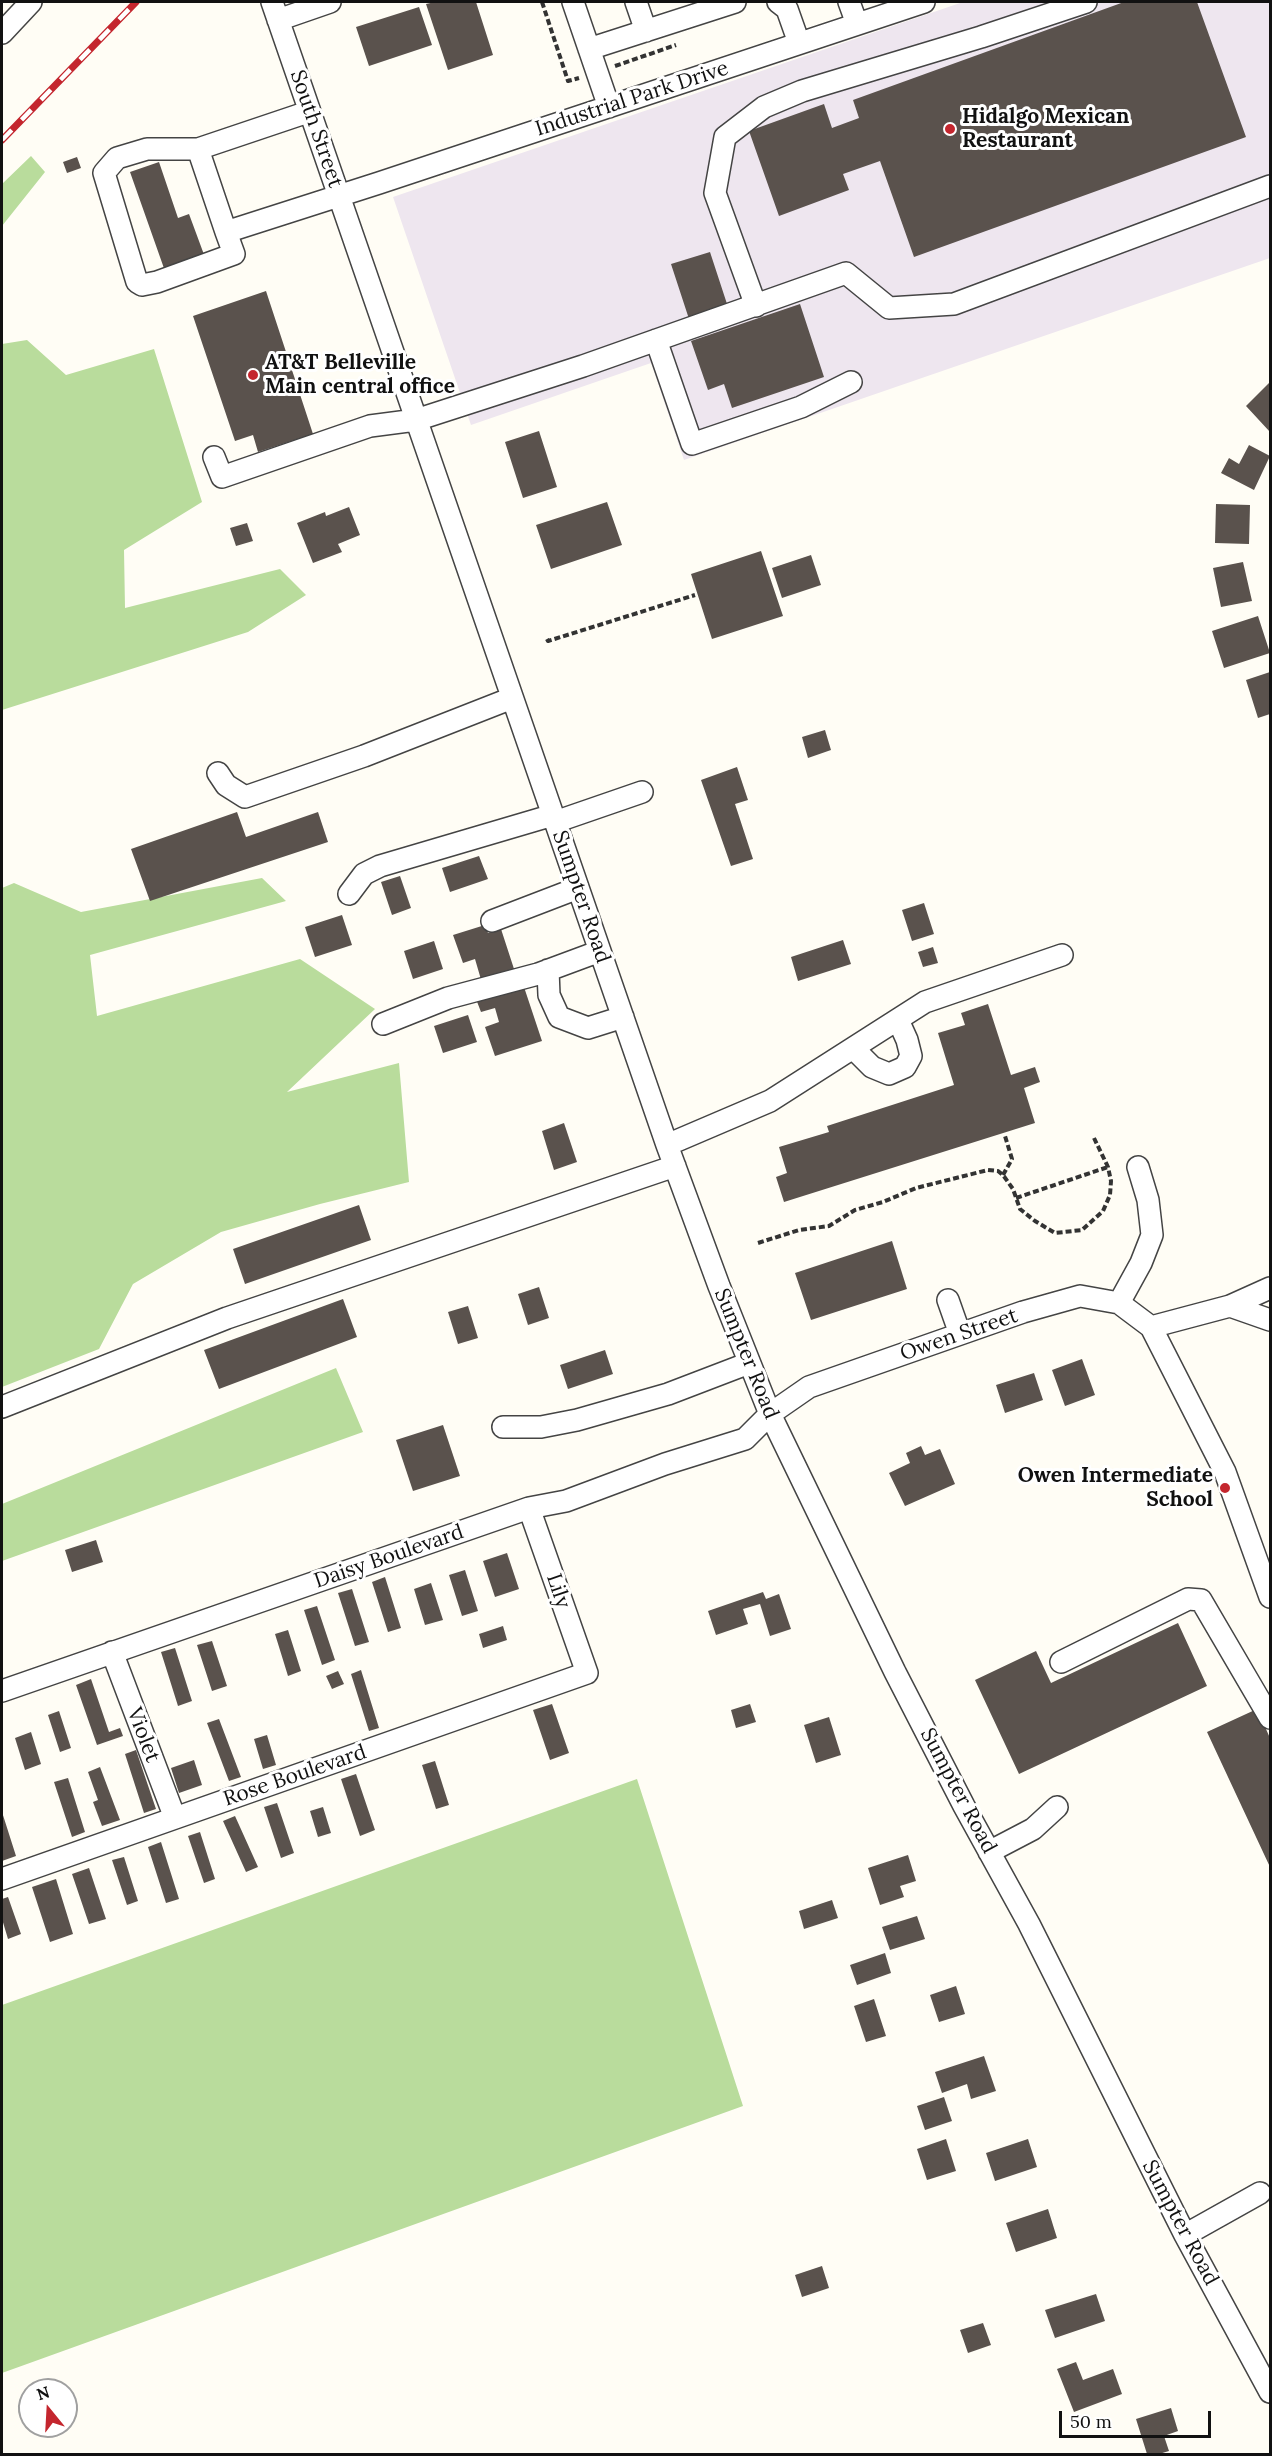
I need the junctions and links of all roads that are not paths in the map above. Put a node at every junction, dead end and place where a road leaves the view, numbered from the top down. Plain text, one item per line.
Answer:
1 (31, 2) edge
2 (330, 2) edge
3 (573, 2) edge
4 (636, 2) edge
5 (735, 2) edge
6 (778, 2) edge
7 (849, 2) edge
8 (924, 2) edge
9 (1086, 2) edge
10 (275, 11) edge
11 (857, 24) junction
12 (646, 31) junction
13 (2, 33) edge
14 (799, 43) junction
15 (589, 49) junction
16 (609, 106) junction
17 (308, 112) junction
18 (198, 149) junction
19 (1270, 186) edge
20 (339, 195) junction
21 (226, 232) junction
22 (360, 256) joint
23 (756, 306) junction
24 (656, 340) junction
25 (850, 382) dead end
26 (416, 420) junction
27 (214, 457) dead end
28 (512, 698) junction
29 (218, 773) dead end
30 (642, 792) dead end
31 (554, 818) junction
32 (578, 888) junction
33 (349, 894) dead end
34 (492, 921) dead end
35 (600, 951) junction
36 (1062, 955) dead end
37 (548, 970) junction
38 (623, 1017) junction
39 (898, 1020) junction
40 (383, 1024) dead end
41 (854, 1049) junction
42 (667, 1145) junction
43 (675, 1166) junction
44 (1138, 1167) dead end
45 (1270, 1288) edge
46 (948, 1300) dead end
47 (1119, 1303) junction
48 (1230, 1306) junction
49 (1270, 1320) edge
50 (1151, 1327) junction
51 (960, 1334) junction
52 (750, 1363) junction
53 (2, 1407) edge
54 (770, 1414) junction
55 (503, 1427) dead end
56 (529, 1509) junction
57 (1270, 1597) edge
58 (112, 1652) junction
59 (1060, 1662) dead end
60 (587, 1673) joint
61 (2, 1691) edge
62 (1270, 1718) edge
63 (1057, 1808) dead end
64 (175, 1818) junction
65 (989, 1852) junction
66 (2, 1879) edge
67 (1265, 2194) edge
68 (1185, 2235) junction
69 (1270, 2392) edge

1 - 13 street
2 - 10 street
3 - 15 street
4 - 12 street
5 - 12 street
6 - 14 street
7 - 11 street
8 - 11 street, Industrial Park Drive
9 - 23 street
10 - 17 street, South Street
11 - 14 street, Industrial Park Drive
12 - 15 street
14 - 16 street, Industrial Park Drive
15 - 16 street
16 - 20 street, Industrial Park Drive
17 - 18 street
17 - 20 street, South Street
18 - 21 street
18 - 21 street
19 - 23 street
20 - 21 street, Industrial Park Drive
20 - 22 street, South Street
22 - 26 street, Sumpter Road
23 - 24 street
24 - 25 street
24 - 26 street
26 - 27 street
26 - 28 street, Sumpter Road
28 - 29 street
28 - 31 street, Sumpter Road
30 - 31 street
31 - 32 street, Sumpter Road
31 - 33 street
32 - 34 street
32 - 35 street, Sumpter Road
35 - 37 street
35 - 38 street, Sumpter Road
36 - 39 street
37 - 38 street
37 - 40 street
38 - 42 street, Sumpter Road
39 - 41 street
39 - 41 street
41 - 42 street
42 - 43 street, Sumpter Road
43 - 52 street, Sumpter Road
43 - 53 street
44 - 47 street
45 - 48 street
46 - 51 street
47 - 50 street, Owen Street
47 - 51 street, Owen Street
48 - 49 street
48 - 50 street
50 - 57 street
51 - 54 street, Owen Street
52 - 54 street, Sumpter Road
52 - 55 street
54 - 56 street, Daisy Boulevard
54 - 65 street, Sumpter Road
56 - 58 street, Daisy Boulevard
56 - 60 street, Lily
58 - 61 street, Daisy Boulevard
58 - 64 street, Violet
59 - 62 street
60 - 64 street, Rose Boulevard
63 - 65 street
64 - 66 street, Rose Boulevard
65 - 68 street, Sumpter Road
67 - 68 street
68 - 69 street, Sumpter Road

